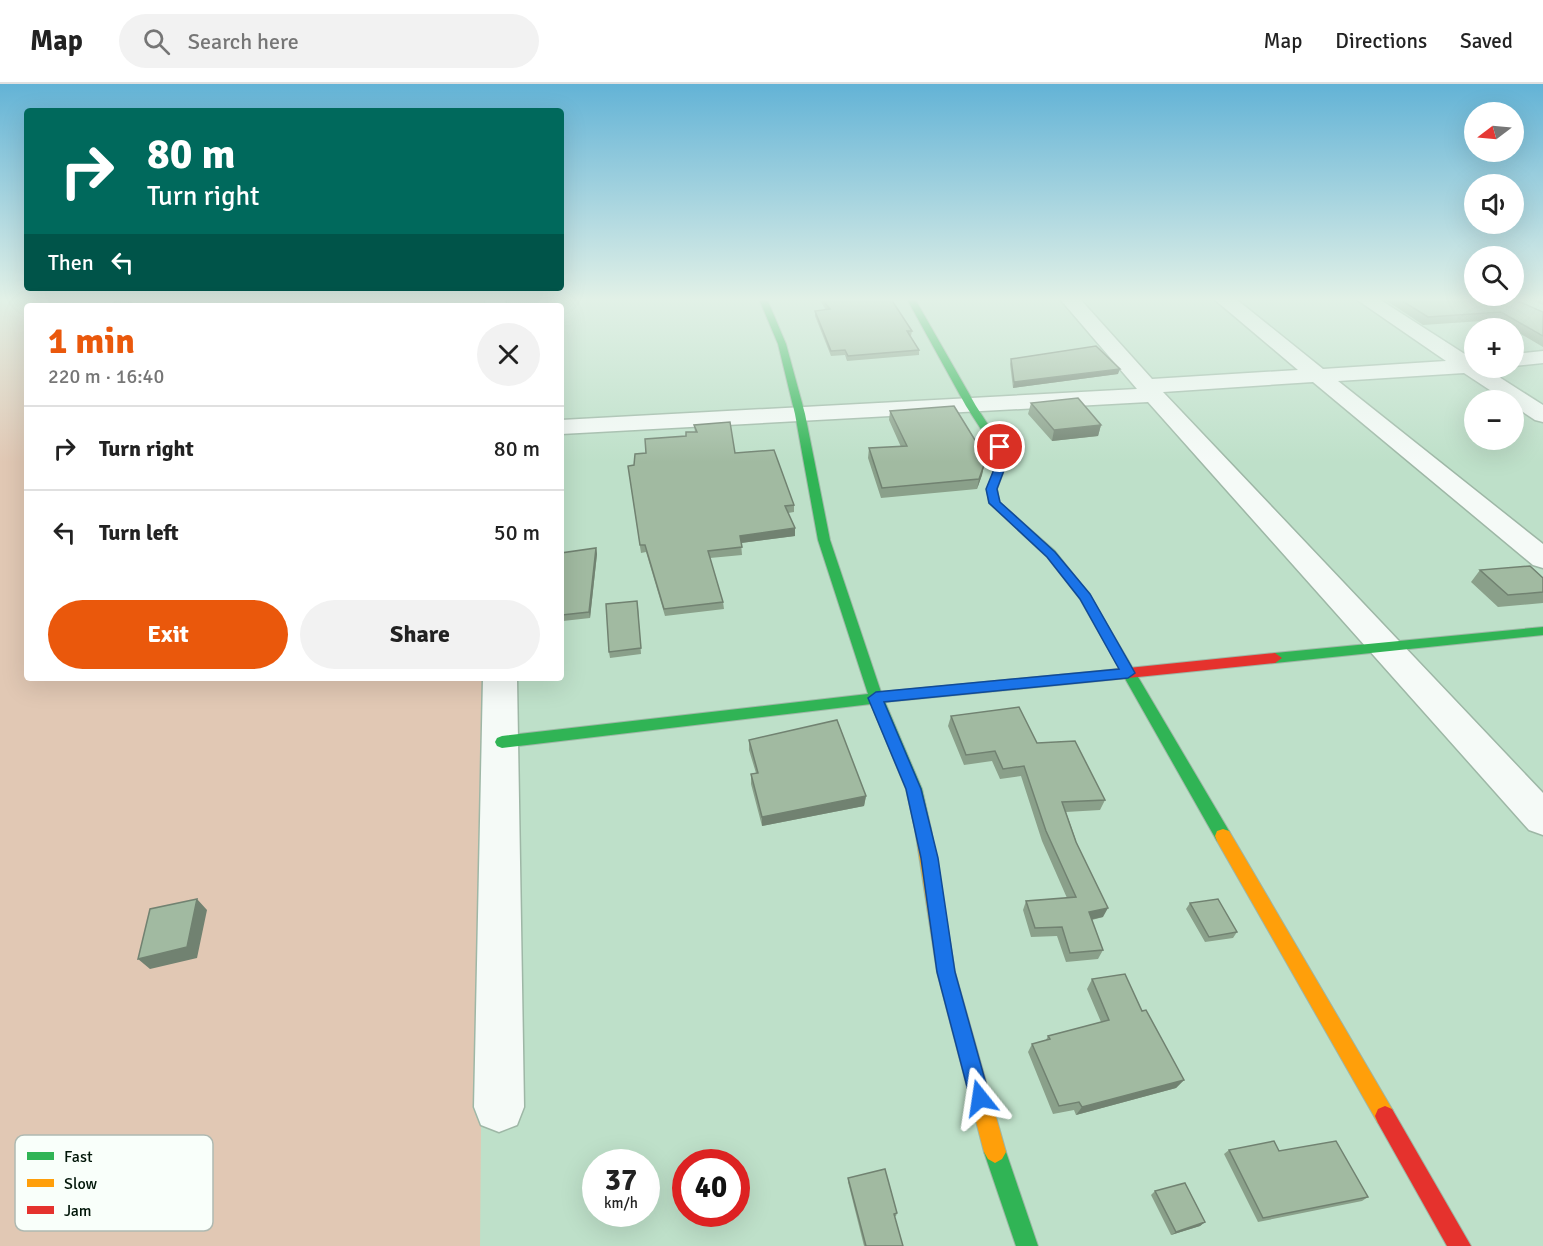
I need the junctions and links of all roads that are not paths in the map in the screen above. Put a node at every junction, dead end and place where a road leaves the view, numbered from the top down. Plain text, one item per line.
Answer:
1 (784, 353) edge
2 (941, 353) edge
3 (1117, 353) edge
4 (1289, 353) edge
5 (1543, 357) edge
6 (1524, 360) edge
7 (1524, 362) edge
8 (1543, 362) edge
9 (1464, 366) edge
10 (1315, 375) junction
11 (1489, 378) edge
12 (1150, 391) junction
13 (971, 406) junction
14 (800, 414) junction
15 (1543, 415) edge
16 (564, 426) edge
17 (1543, 559) edge
18 (1543, 631) edge
19 (1388, 647) junction
20 (1128, 673) junction
21 (500, 681) edge
22 (876, 698) junction
23 (502, 742) junction
24 (1543, 819) edge
25 (500, 1107) dead end
26 (1027, 1246) edge
27 (1460, 1246) edge

1 - 14 street
2 - 13 street
3 - 12 street
4 - 10 street
5 - 6 street
7 - 8 street
9 - 10 street
10 - 12 street
10 - 17 street
11 - 15 street
12 - 13 street
12 - 19 street
13 - 14 street
13 - 20 street
14 - 16 street
14 - 22 street
18 - 19 street
19 - 20 street
19 - 24 street
20 - 22 street
20 - 27 street
21 - 23 street
22 - 23 street
22 - 26 street
23 - 25 street

